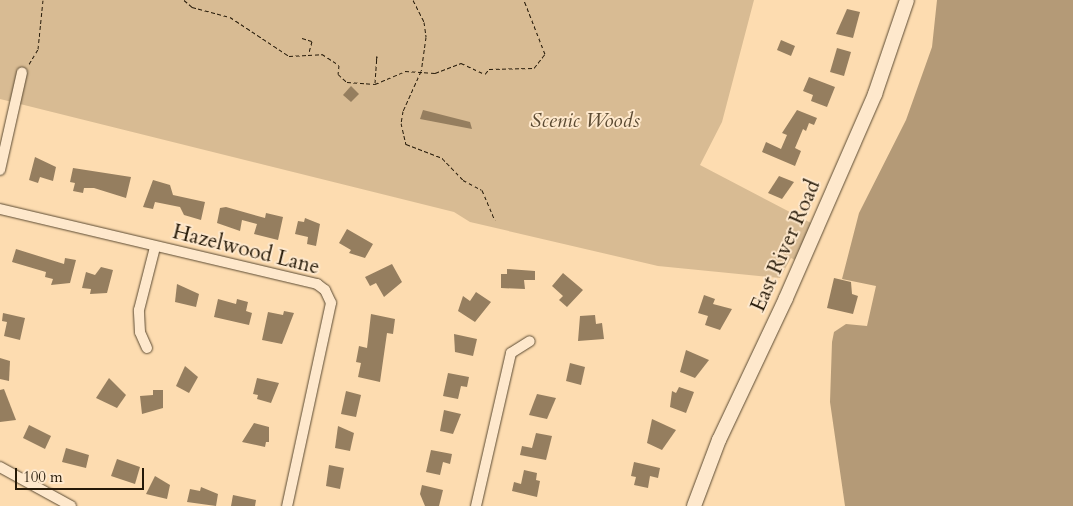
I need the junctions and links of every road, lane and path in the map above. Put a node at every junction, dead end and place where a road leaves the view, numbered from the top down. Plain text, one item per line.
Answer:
1 (43, 0) edge
2 (184, 0) edge
3 (413, 0) edge
4 (524, 0) edge
5 (907, 0) edge
6 (302, 38) dead end
7 (309, 52) junction
8 (376, 62) dead end
9 (22, 72) joint
10 (421, 72) junction
11 (352, 84) junction
12 (375, 84) junction
13 (352, 87) dead end
14 (0, 170) edge
15 (0, 209) edge
16 (495, 220) dead end
17 (155, 247) junction
18 (530, 341) dead end
19 (147, 348) dead end
20 (0, 466) edge
21 (53, 502) edge
22 (72, 506) edge
23 (287, 506) edge
24 (476, 506) edge
25 (694, 506) edge

1 - 9 path
2 - 7 path
3 - 10 path
4 - 10 path
5 - 25 main road, East River Road
6 - 7 path
7 - 11 path
8 - 12 path
9 - 14 street
10 - 12 path
10 - 16 path
11 - 12 path
11 - 13 path
15 - 17 street, Hazelwood Lane
17 - 19 street
17 - 23 street, Hazelwood Lane
18 - 24 street
20 - 21 street
21 - 22 street

